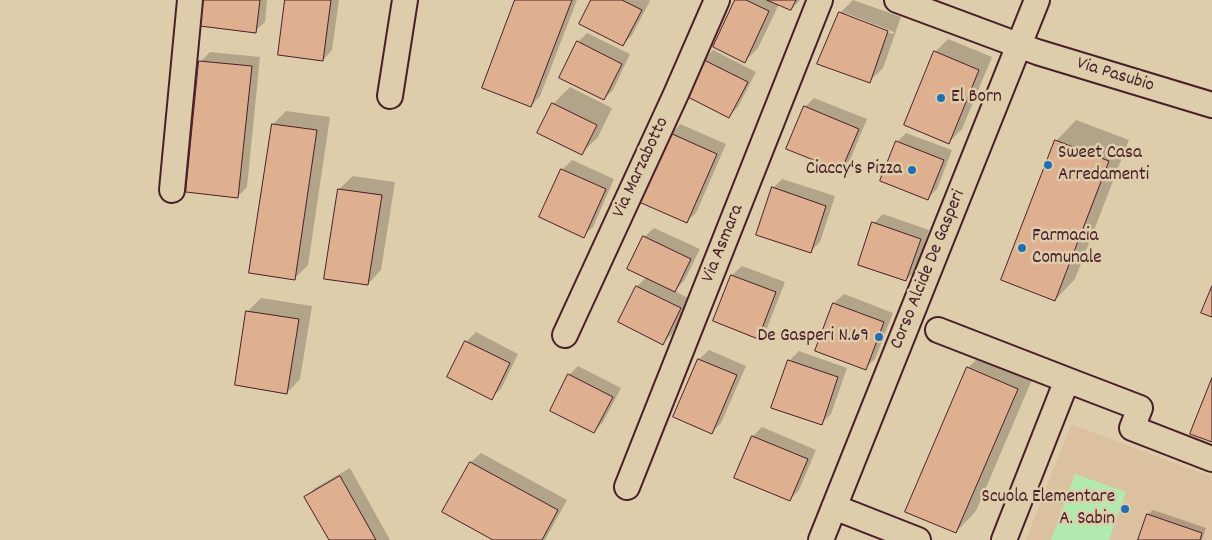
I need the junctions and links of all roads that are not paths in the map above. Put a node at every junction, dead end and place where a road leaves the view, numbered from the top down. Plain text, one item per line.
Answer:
1 (190, 0) edge
2 (405, 0) edge
3 (717, 0) edge
4 (820, 0) edge
5 (897, 0) edge
6 (1037, 0) edge
7 (1019, 46) junction
8 (390, 96) dead end
9 (1212, 105) edge
10 (172, 190) dead end
11 (938, 330) dead end
12 (565, 335) dead end
13 (1067, 380) junction
14 (1212, 459) edge
15 (627, 487) dead end
16 (834, 507) junction
17 (821, 540) edge
18 (918, 540) edge
19 (1004, 540) edge

1 - 10 street
2 - 8 street
3 - 12 street, Via Marzabotto
4 - 15 street, Via Asmara
5 - 7 street, Via Pasubio
6 - 7 street, Corso Alcide De Gasperi
7 - 9 street, Via Pasubio
7 - 16 street, Corso Alcide De Gasperi
11 - 13 street
13 - 14 street
13 - 19 street
16 - 17 street, Corso Alcide De Gasperi
16 - 18 street

